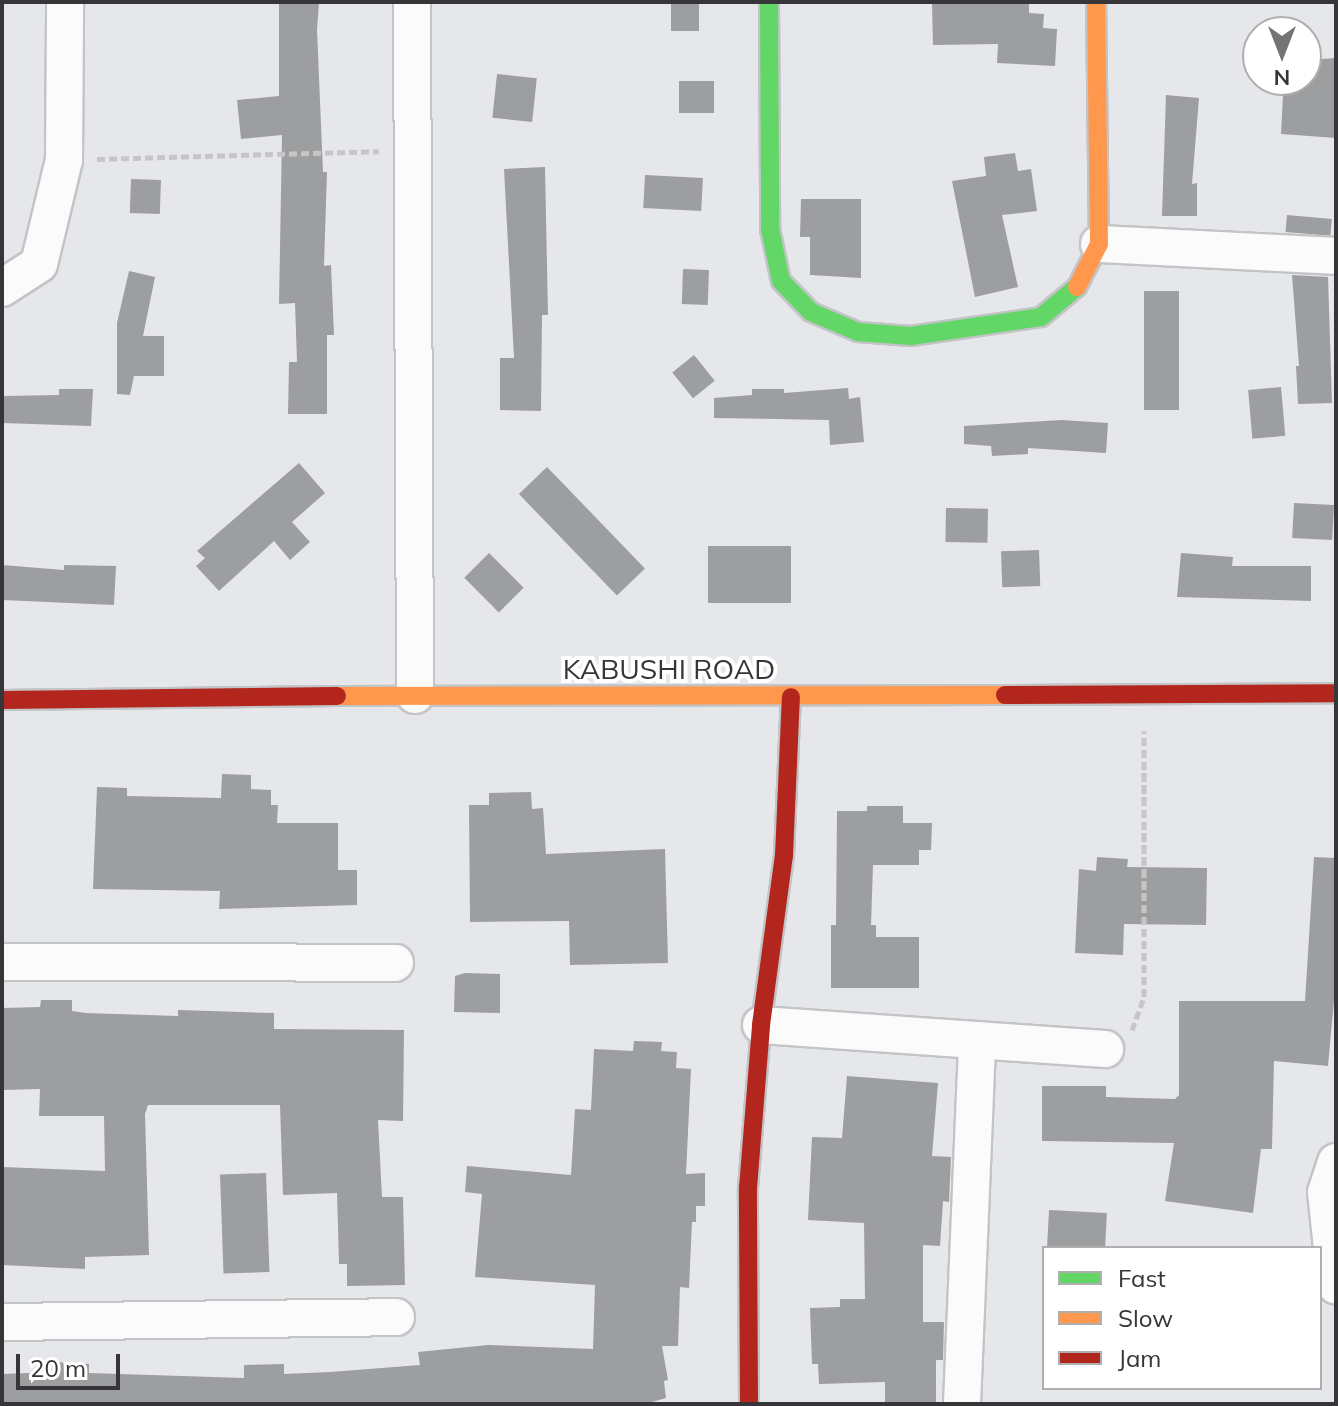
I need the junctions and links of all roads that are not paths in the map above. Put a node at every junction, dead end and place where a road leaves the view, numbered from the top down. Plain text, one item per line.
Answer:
1 (65, 2) edge
2 (412, 2) edge
3 (769, 2) edge
4 (1096, 2) edge
5 (1099, 244) junction
6 (1336, 256) edge
7 (2, 288) edge
8 (1336, 693) edge
9 (415, 695) junction
10 (791, 697) junction
11 (2, 700) edge
12 (2, 962) edge
13 (395, 963) dead end
14 (761, 1025) junction
15 (977, 1040) junction
16 (1105, 1049) road end
17 (1336, 1162) edge
18 (1336, 1285) edge
19 (396, 1317) dead end
20 (2, 1322) edge
21 (749, 1404) edge
22 (962, 1404) edge

1 - 7 street
2 - 9 street
3 - 5 street
4 - 5 street
5 - 6 street
8 - 10 street, KABUSHI ROAD
9 - 10 street, KABUSHI ROAD
9 - 11 street, KABUSHI ROAD
10 - 14 street
12 - 13 street
14 - 15 street
14 - 21 street
15 - 16 street
15 - 22 street
17 - 18 street
19 - 20 street

